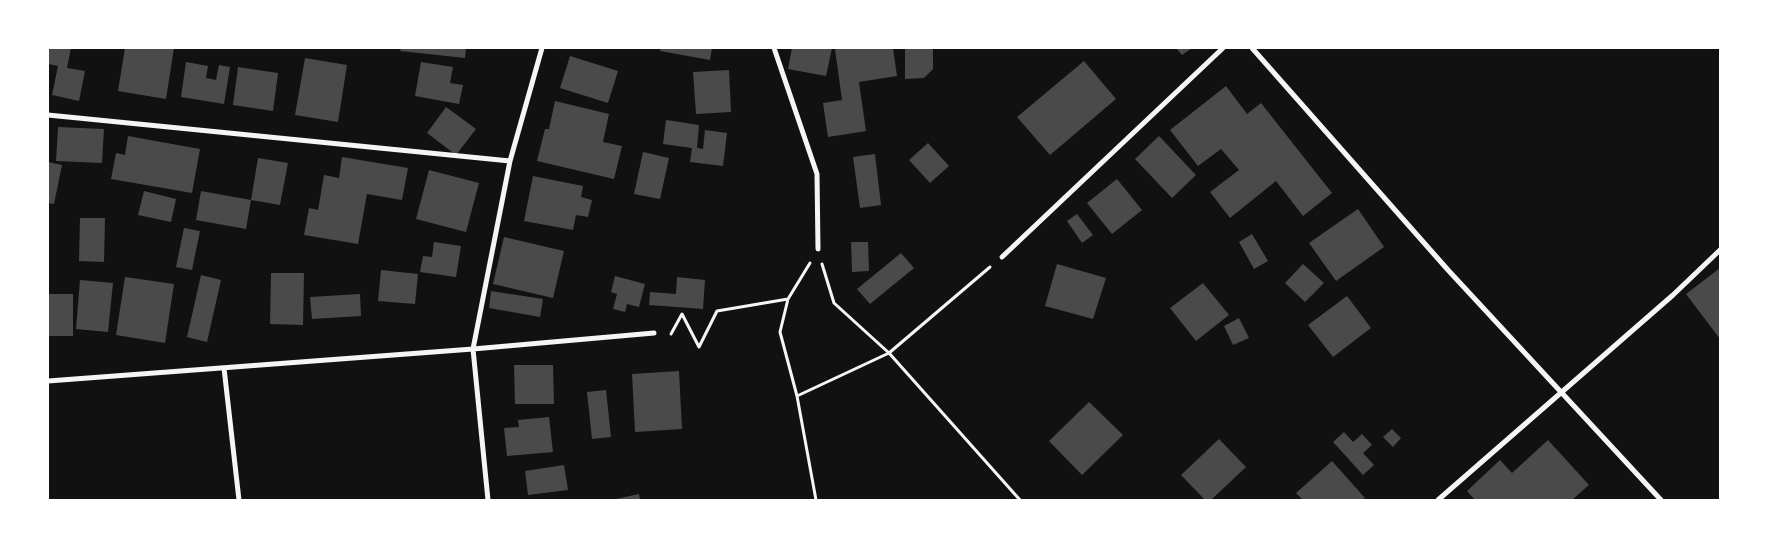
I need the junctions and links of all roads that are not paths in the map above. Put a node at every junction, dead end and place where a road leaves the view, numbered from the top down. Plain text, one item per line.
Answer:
1 (542, 48) edge
2 (774, 48) edge
3 (1223, 48) edge
4 (1252, 48) edge
5 (48, 116) edge
6 (510, 161) junction
7 (818, 249) road end
8 (1720, 250) edge
9 (1002, 257) road end
10 (654, 333) road end
11 (473, 349) junction
12 (224, 368) junction
13 (48, 381) edge
14 (1562, 392) junction
15 (239, 500) edge
16 (488, 500) edge
17 (1438, 500) edge
18 (1661, 500) edge

1 - 6 street
2 - 7 street
3 - 9 street
4 - 14 street
5 - 6 street
6 - 11 street
8 - 14 street
10 - 11 street
11 - 12 street
11 - 16 street
12 - 13 street
12 - 15 street
14 - 17 street
14 - 18 street

